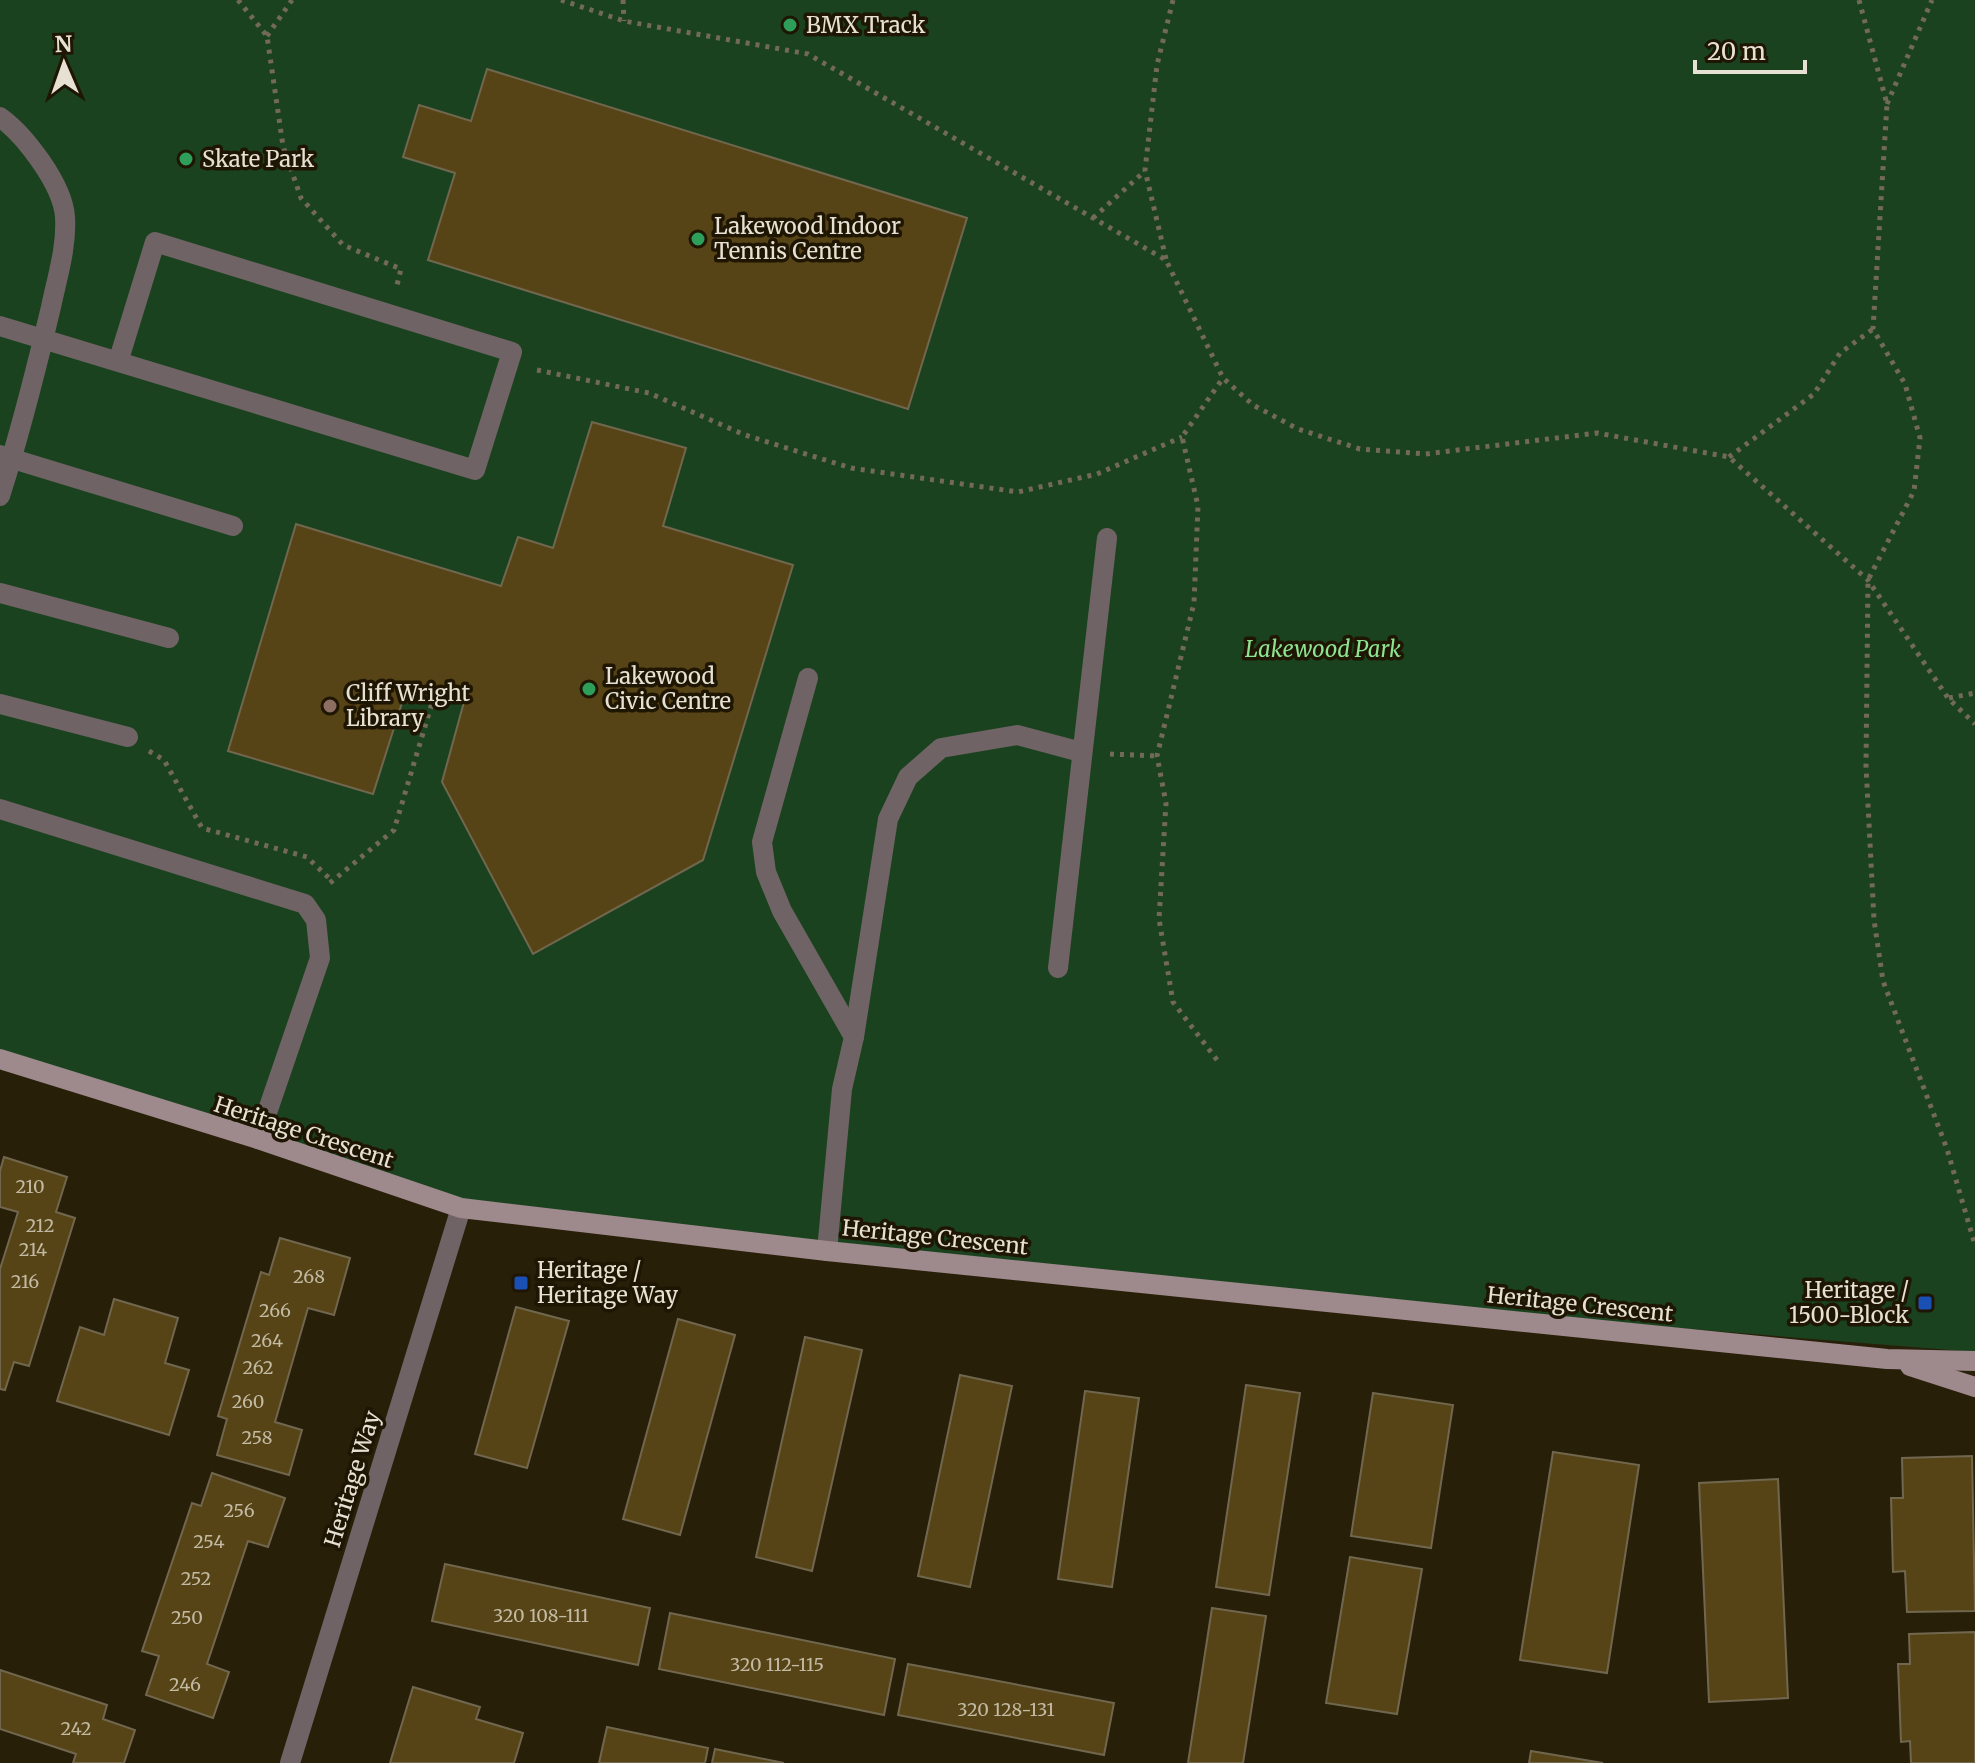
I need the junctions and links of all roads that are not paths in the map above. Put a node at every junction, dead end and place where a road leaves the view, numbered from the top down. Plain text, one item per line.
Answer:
1 (0, 117) edge
2 (0, 326) edge
3 (43, 338) junction
4 (119, 359) junction
5 (6, 457) edge
6 (0, 496) edge
7 (233, 526) dead end
8 (1107, 538) dead end
9 (0, 593) edge
10 (169, 638) dead end
11 (808, 678) dead end
12 (0, 704) edge
13 (128, 737) road end
14 (1081, 752) junction
15 (0, 809) edge
16 (1058, 968) dead end
17 (854, 1037) junction
18 (0, 1059) edge
19 (258, 1139) junction
20 (461, 1208) junction
21 (827, 1251) junction
22 (1887, 1359) junction
23 (1975, 1361) edge
24 (1975, 1387) edge
25 (290, 1763) edge

1 - 3 street
2 - 3 street
3 - 4 street
3 - 5 street
4 - 4 street
5 - 6 street
5 - 7 street
8 - 14 street
9 - 10 street
11 - 17 street
12 - 13 street
14 - 16 street
14 - 17 street
15 - 19 street
17 - 21 street
18 - 19 street, Heritage Crescent
19 - 20 street, Heritage Crescent
20 - 21 street, Heritage Crescent
20 - 25 street, Heritage Way
21 - 22 street, Heritage Crescent
22 - 23 street, Heritage Crescent
22 - 24 street, Heritage Crescent

